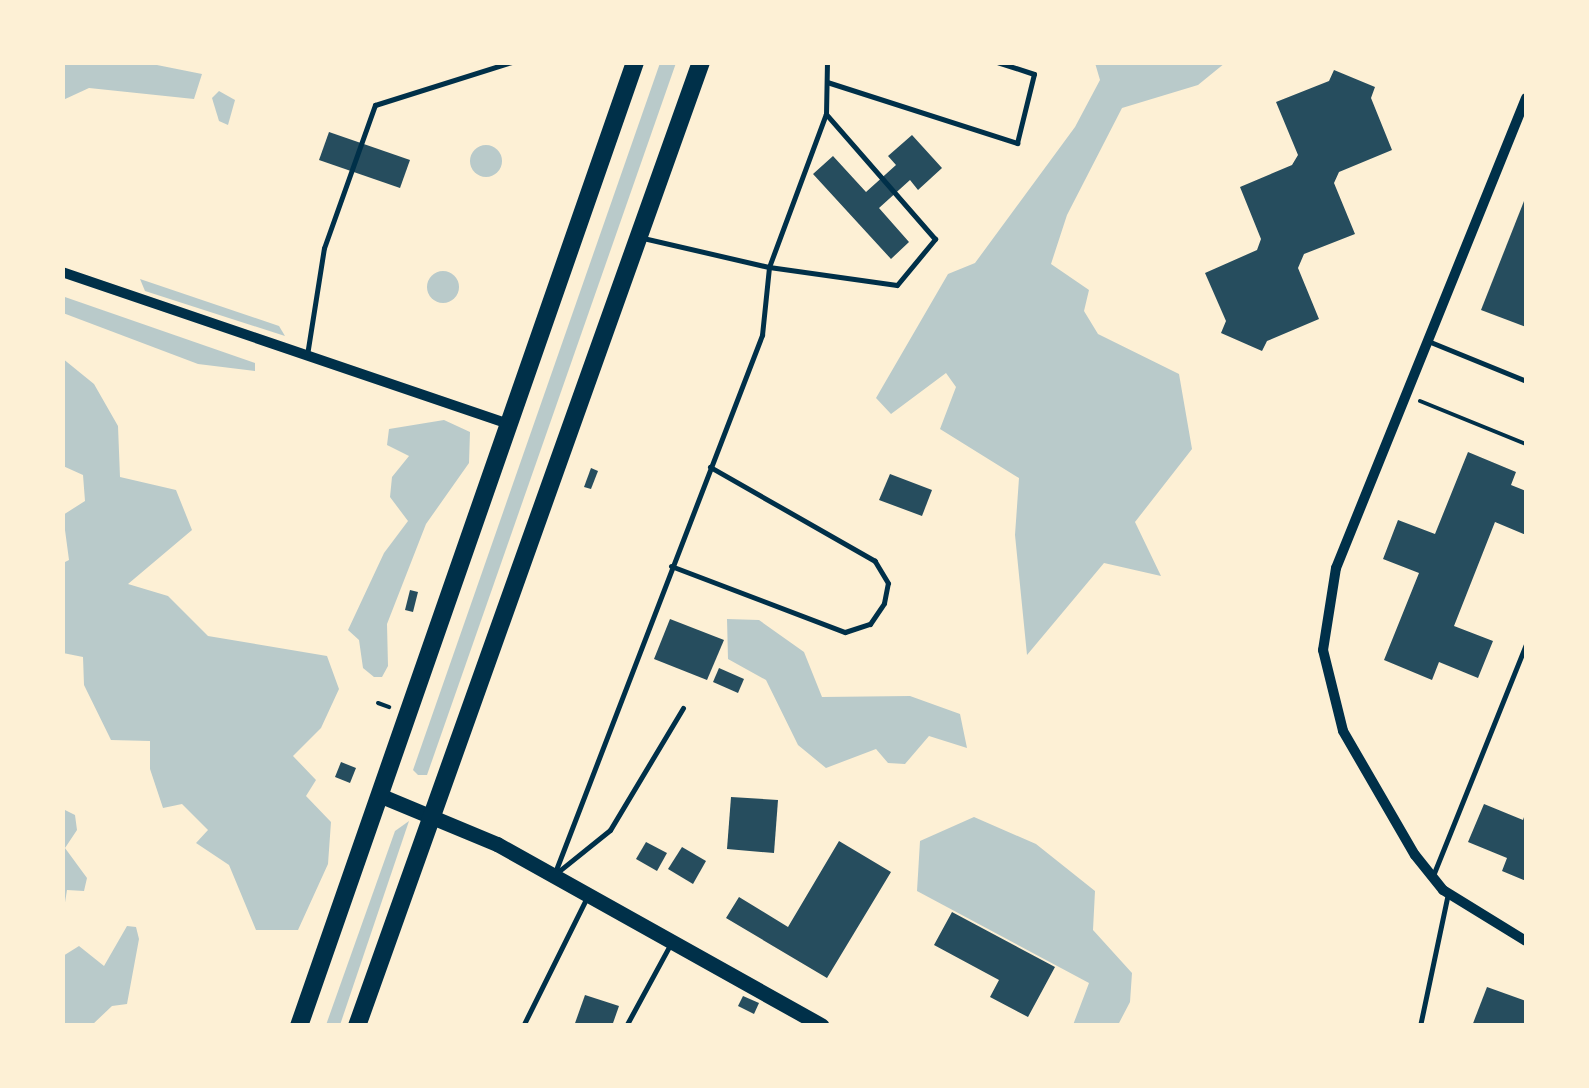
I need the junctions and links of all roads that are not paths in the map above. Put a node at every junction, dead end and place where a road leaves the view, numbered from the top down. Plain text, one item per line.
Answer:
1 (511, 62) edge
2 (635, 62) edge
3 (701, 62) edge
4 (827, 62) edge
5 (998, 62) edge
6 (827, 82) junction
7 (1526, 98) edge
8 (826, 114) junction
9 (642, 238) junction
10 (769, 267) junction
11 (62, 272) edge
12 (1428, 342) junction
13 (307, 356) junction
14 (1526, 380) edge
15 (508, 424) junction
16 (710, 466) junction
17 (671, 566) junction
18 (1526, 644) edge
19 (683, 708) dead end
20 (379, 794) junction
21 (432, 815) junction
22 (554, 875) junction
23 (1432, 878) junction
24 (1448, 894) junction
25 (588, 896) junction
26 (1526, 941) edge
27 (670, 945) junction
28 (299, 1026) edge
29 (357, 1026) edge
30 (523, 1026) edge
31 (626, 1026) edge
32 (822, 1026) edge
33 (1420, 1026) edge

1 - 13 lane
2 - 15 highway
3 - 9 highway
4 - 6 lane
5 - 6 lane
6 - 8 lane
7 - 12 street
8 - 10 lane
8 - 10 lane
9 - 10 lane
9 - 21 highway
10 - 16 lane
11 - 13 street
12 - 14 lane
12 - 23 street
13 - 15 street
15 - 20 highway
16 - 17 lane
16 - 17 lane
17 - 22 lane
18 - 23 lane
19 - 22 lane
20 - 21 main road
20 - 28 highway
21 - 22 main road
21 - 29 highway
22 - 25 main road
23 - 24 street
24 - 26 street
24 - 33 lane
25 - 27 main road
25 - 30 lane
27 - 31 lane
27 - 32 main road

